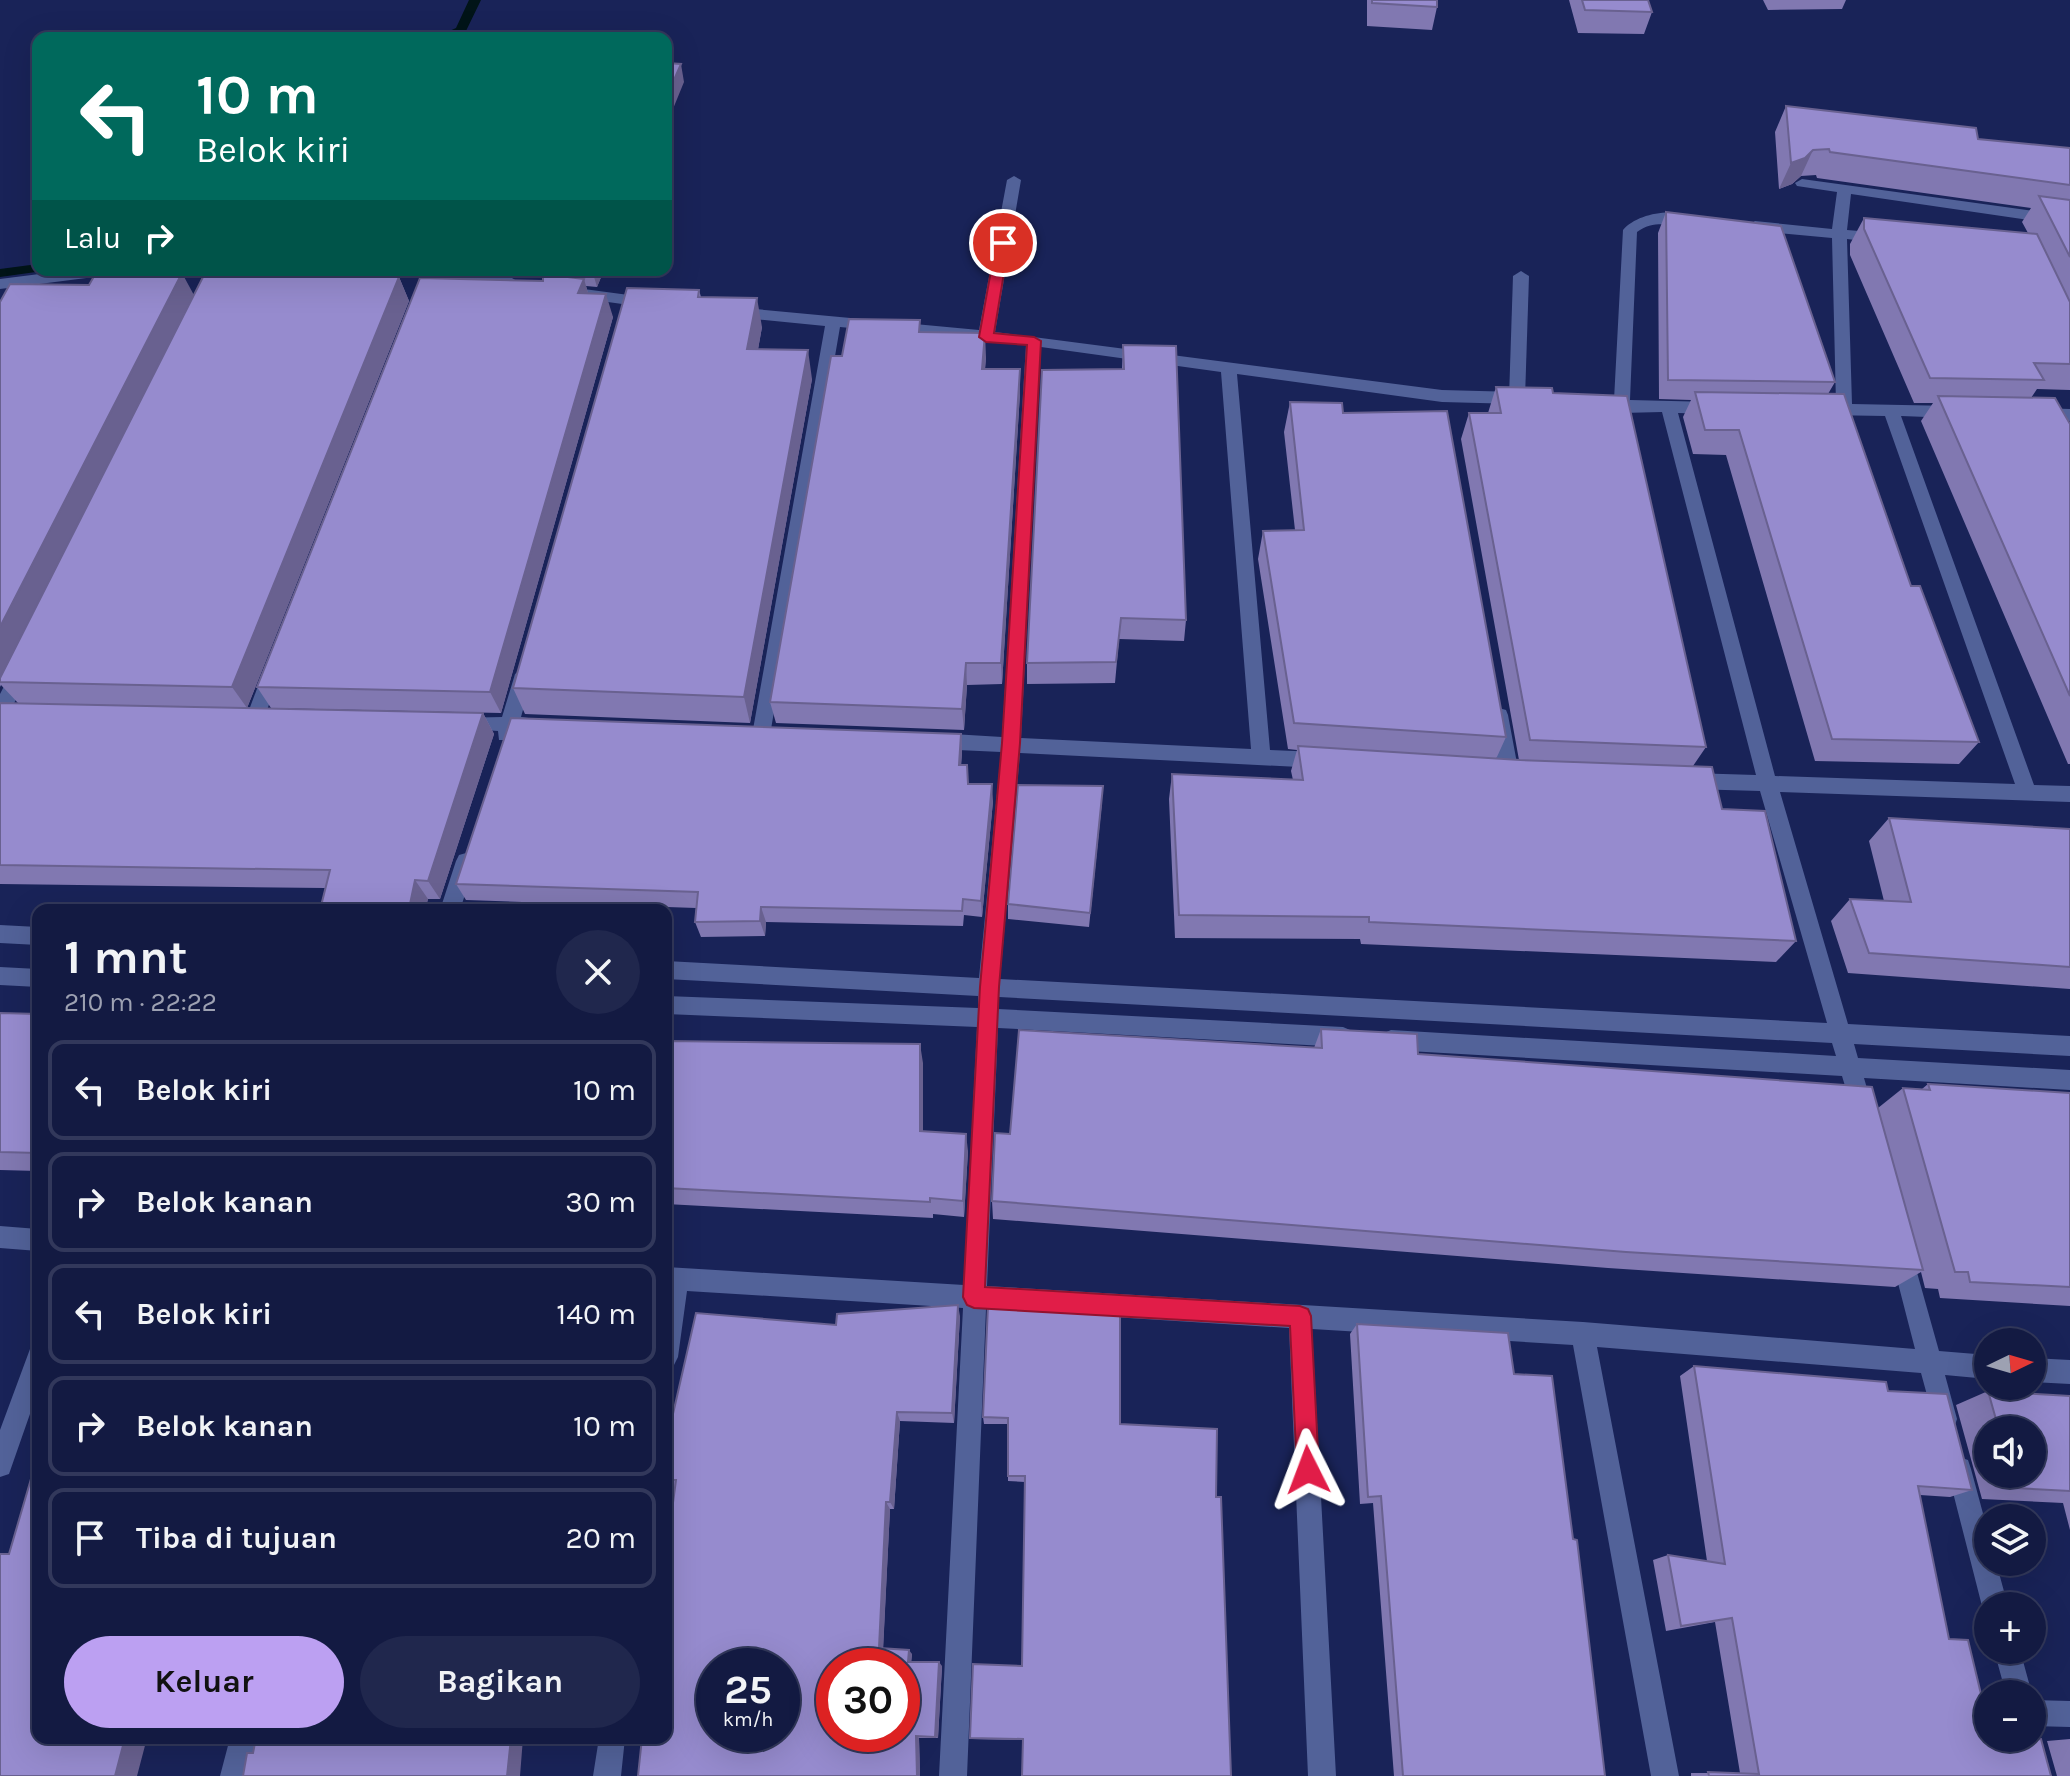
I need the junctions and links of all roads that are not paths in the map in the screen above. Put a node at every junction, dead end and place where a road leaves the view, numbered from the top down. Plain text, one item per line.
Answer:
1 (1014, 180) dead end
2 (1802, 183) edge
3 (1845, 188) junction
4 (2070, 221) edge
5 (1702, 222) edge
6 (1732, 224) edge
7 (1839, 233) junction
8 (1901, 240) edge
9 (62, 276) edge
10 (457, 276) edge
11 (494, 276) edge
12 (1521, 276) dead end
13 (424, 277) edge
14 (7, 283) edge
15 (535, 287) edge
16 (566, 291) edge
17 (0, 303) edge
18 (676, 305) edge
19 (723, 310) edge
20 (833, 323) junction
21 (986, 337) junction
22 (1034, 341) junction
23 (1229, 369) junction
24 (1592, 404) edge
25 (1622, 407) junction
26 (1669, 408) junction
27 (1732, 408) edge
28 (1812, 409) edge
29 (1844, 409) junction
30 (1891, 410) junction
31 (1965, 412) edge
32 (2025, 413) edge
33 (2070, 415) edge
34 (28, 656) edge
35 (278, 658) edge
36 (527, 664) edge
37 (1496, 699) edge
38 (5, 713) edge
39 (255, 718) edge
40 (446, 722) edge
41 (510, 724) junction
42 (557, 726) edge
43 (761, 735) edge
44 (917, 740) edge
45 (1011, 743) junction
46 (501, 753) edge
47 (1261, 756) junction
48 (1339, 762) edge
49 (1509, 774) edge
50 (1677, 781) edge
51 (1768, 784) junction
52 (2027, 791) junction
53 (2070, 794) edge
54 (473, 838) edge
55 (452, 904) edge
56 (0, 934) edge
57 (32, 936) edge
58 (672, 970) edge
59 (0, 976) edge
60 (32, 978) edge
61 (989, 987) junction
62 (1106, 994) junction
63 (672, 1005) edge
64 (1501, 1015) junction
65 (988, 1018) junction
66 (1106, 1024) junction
67 (1672, 1025) junction
68 (1842, 1033) junction
69 (2070, 1046) edge
70 (1508, 1047) junction
71 (1680, 1056) junction
72 (1851, 1065) junction
73 (2070, 1080) edge
74 (1867, 1125) edge
75 (1894, 1229) edge
76 (0, 1237) edge
77 (32, 1240) edge
78 (672, 1278) edge
79 (974, 1297) junction
80 (1300, 1316) junction
81 (1583, 1334) junction
82 (1930, 1363) junction
83 (1974, 1366) edge
84 (2046, 1371) edge
85 (2070, 1372) edge
86 (32, 1374) edge
87 (0, 1465) edge
88 (1991, 1592) edge
89 (2046, 1713) edge
90 (2070, 1714) edge
91 (242, 1744) edge
92 (611, 1744) edge
93 (234, 1776) edge
94 (607, 1776) edge
95 (953, 1776) edge
96 (1322, 1776) edge
97 (1665, 1776) edge

1 - 21 street
2 - 3 street
3 - 4 street
3 - 7 street
5 - 25 street
6 - 7 street
7 - 8 street
7 - 29 street
9 - 14 street
10 - 13 street
11 - 15 street
12 - 23 street
14 - 17 street
16 - 18 street
19 - 20 street
20 - 21 street
20 - 43 street
21 - 22 street
22 - 23 street
22 - 45 street
23 - 47 street
24 - 25 street
25 - 26 street
26 - 27 street
26 - 51 street
28 - 29 street
29 - 30 street
30 - 31 street
30 - 52 street
32 - 33 street
34 - 38 street
35 - 39 street
36 - 41 street
37 - 49 street
40 - 41 street
41 - 42 street
41 - 46 street
44 - 45 street
45 - 47 street
45 - 61 street
47 - 48 street
50 - 51 street
51 - 52 street
51 - 68 street
52 - 53 street
54 - 55 street
56 - 57 street
58 - 61 street
59 - 60 street
61 - 62 street
61 - 65 street
62 - 64 street
62 - 66 street
63 - 65 street
64 - 67 street
64 - 70 street
65 - 66 street
65 - 79 street
66 - 70 street
67 - 68 street
67 - 71 street
68 - 69 street
68 - 72 street
70 - 71 street
71 - 72 street
72 - 73 street
72 - 74 street
75 - 82 street
76 - 77 street
78 - 79 street
79 - 80 street
79 - 95 street
80 - 81 street
80 - 96 street
81 - 82 street
81 - 97 street
82 - 83 street
82 - 88 street
84 - 85 street
86 - 87 street
89 - 90 street
91 - 93 street
92 - 94 street

